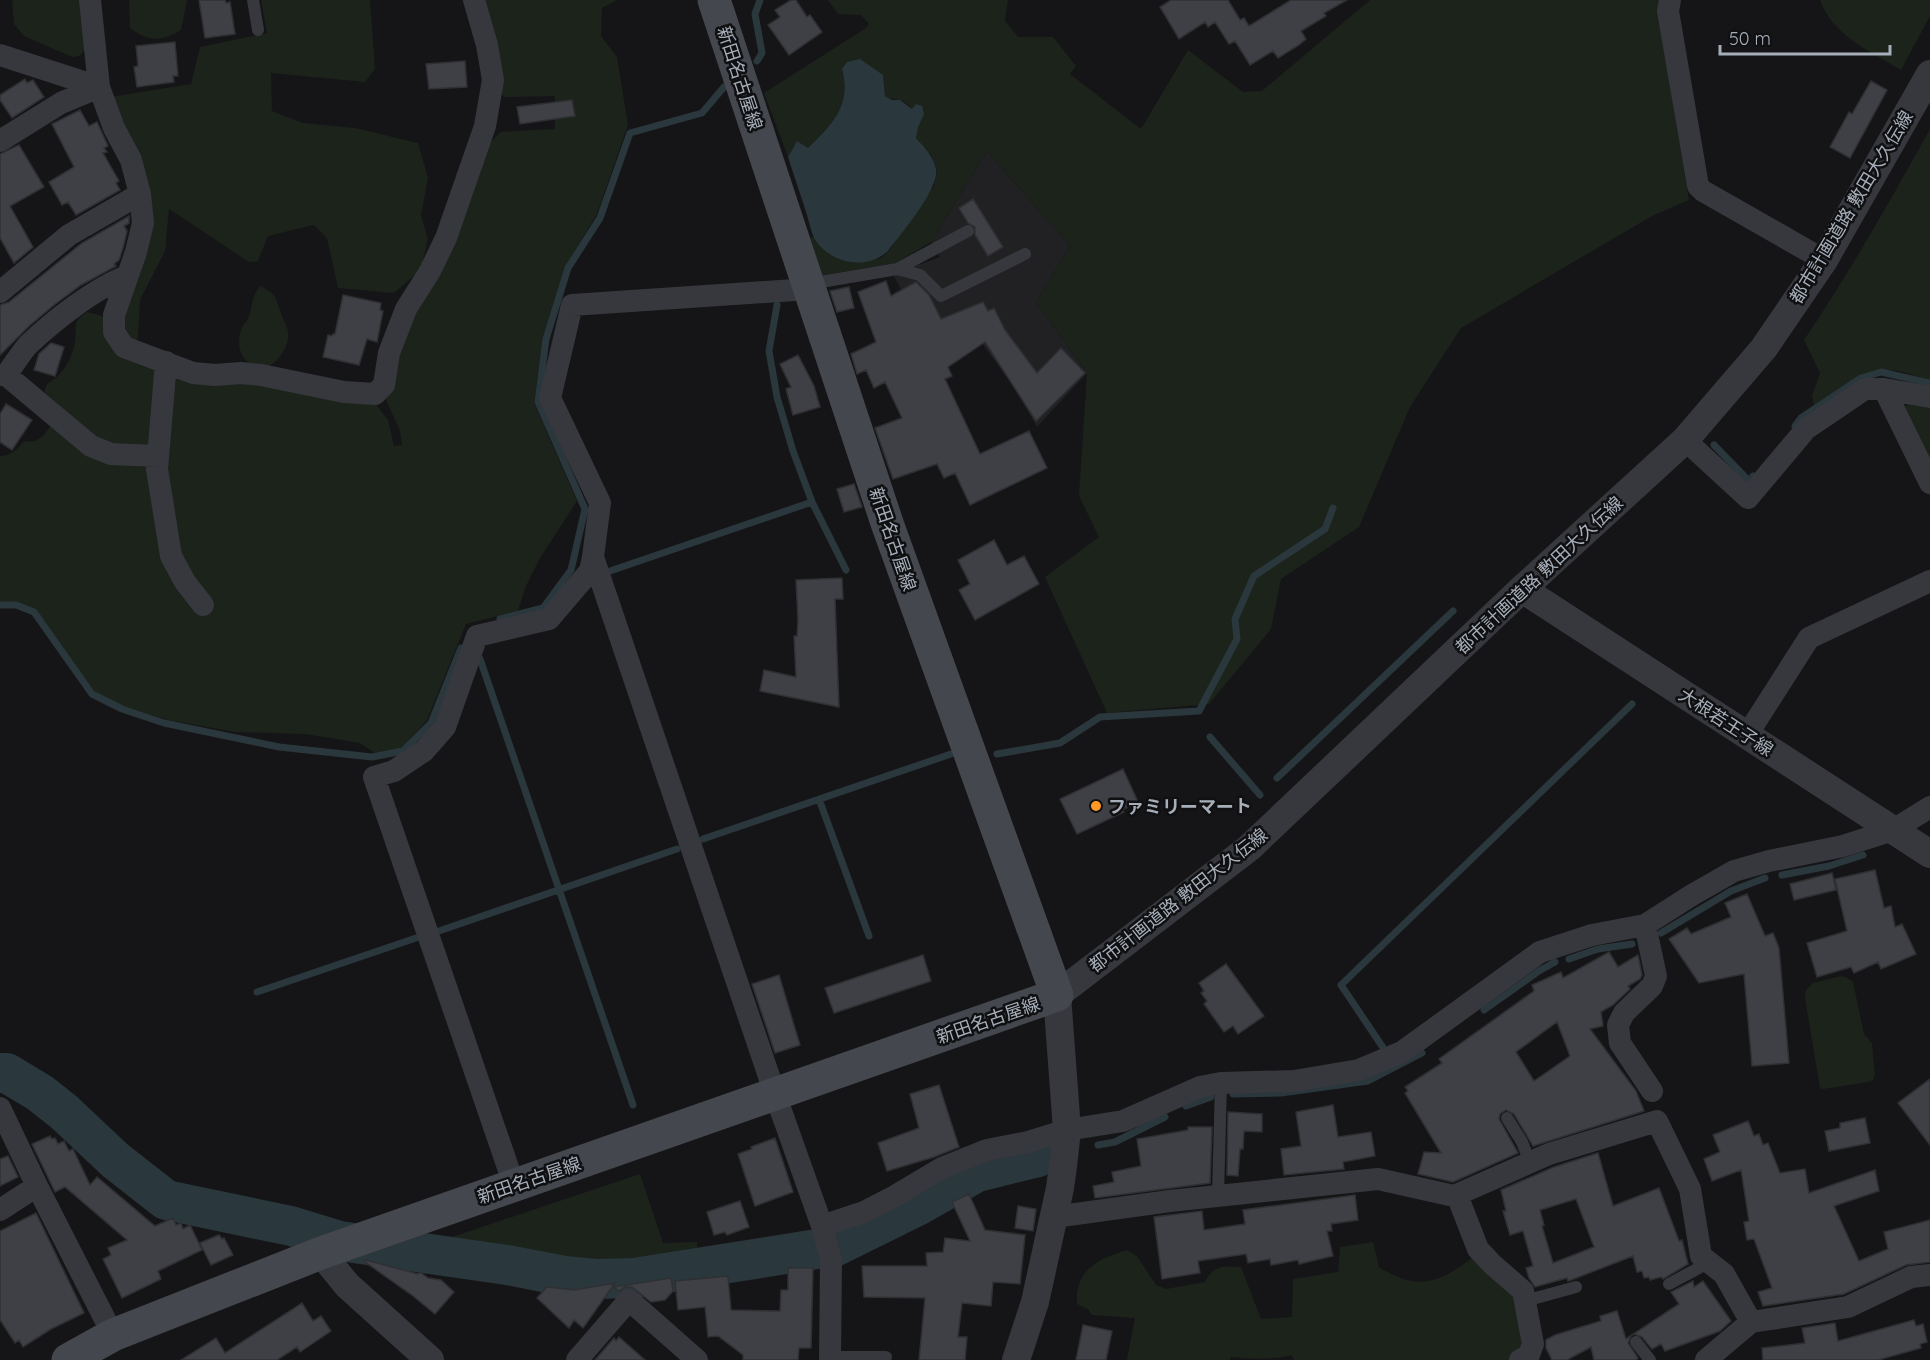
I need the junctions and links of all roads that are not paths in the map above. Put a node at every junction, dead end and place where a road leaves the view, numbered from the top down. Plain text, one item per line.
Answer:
1 (90, 0) edge
2 (253, 0) edge
3 (474, 0) edge
4 (714, 0) edge
5 (1670, 0) edge
6 (258, 30) dead end
7 (0, 55) edge
8 (1930, 74) edge
9 (99, 87) junction
10 (0, 141) edge
11 (140, 194) junction
12 (968, 231) dead end
13 (1025, 254) dead end
14 (1824, 260) junction
15 (897, 269) junction
16 (128, 276) junction
17 (809, 286) junction
18 (0, 292) edge
19 (166, 362) junction
20 (3, 375) edge
21 (1884, 389) junction
22 (1930, 397) edge
23 (1685, 440) junction
24 (158, 456) junction
25 (1930, 483) edge
26 (593, 557) junction
27 (1930, 580) edge
28 (1522, 589) junction
29 (203, 605) dead end
30 (1747, 735) junction
31 (1930, 807) edge
32 (1893, 830) junction
33 (1930, 854) edge
34 (1645, 925) junction
35 (1057, 995) junction
36 (1221, 1083) junction
37 (1652, 1091) dead end
38 (775, 1094) junction
39 (0, 1108) edge
40 (1507, 1118) dead end
41 (1067, 1130) junction
42 (1530, 1162) junction
43 (514, 1185) junction
44 (37, 1186) junction
45 (1457, 1195) junction
46 (1218, 1196) junction
47 (0, 1210) edge
48 (1054, 1217) junction
49 (823, 1229) junction
50 (325, 1251) junction
51 (1710, 1262) junction
52 (1930, 1275) edge
53 (1669, 1284) dead end
54 (1576, 1287) dead end
55 (1525, 1301) junction
56 (1751, 1322) junction
57 (113, 1335) junction
58 (1636, 1342) dead end
59 (886, 1357) dead end
60 (830, 1358) edge
61 (68, 1360) edge
62 (430, 1360) edge
63 (577, 1360) edge
64 (697, 1360) edge
65 (1016, 1360) edge
66 (1520, 1360) edge
67 (1650, 1360) edge
68 (1706, 1360) edge

1 - 9 street
2 - 6 lane
3 - 19 street
4 - 17 main road, 新田名古屋線
5 - 14 street
7 - 9 street
8 - 14 street, 都市計画道路 敷田大久伝線
9 - 10 street
9 - 11 street
11 - 16 street
11 - 18 street
12 - 15 lane
13 - 15 lane
14 - 23 street, 都市計画道路 敷田大久伝線
15 - 17 lane
16 - 19 street
16 - 20 street
17 - 26 street
17 - 35 main road, 新田名古屋線
19 - 24 street
20 - 24 street
21 - 22 street
21 - 23 street
21 - 25 street
23 - 28 street, 都市計画道路 敷田大久伝線
24 - 29 street
26 - 38 street
26 - 43 street
27 - 30 street
28 - 30 street, 大根若王子線
28 - 35 street, 都市計画道路 敷田大久伝線
30 - 32 street, 大根若王子線
31 - 32 street
32 - 33 street, 大根若王子線
32 - 34 street
34 - 36 street
34 - 37 street
35 - 38 main road, 新田名古屋線
35 - 41 street
36 - 41 street
36 - 46 lane
38 - 43 main road, 新田名古屋線
38 - 49 street
39 - 44 street
40 - 42 lane
41 - 48 street
41 - 49 street
42 - 45 street
42 - 51 street
43 - 50 main road, 新田名古屋線
44 - 47 street
44 - 57 street
45 - 46 street
45 - 55 street
46 - 48 street
48 - 65 street
49 - 60 street
50 - 57 main road, 新田名古屋線
50 - 62 street
51 - 53 lane
51 - 56 street
52 - 56 street
54 - 55 lane
55 - 66 street
56 - 68 street
57 - 61 main road, 新田名古屋線
58 - 67 lane
59 - 60 lane
63 - 64 street

